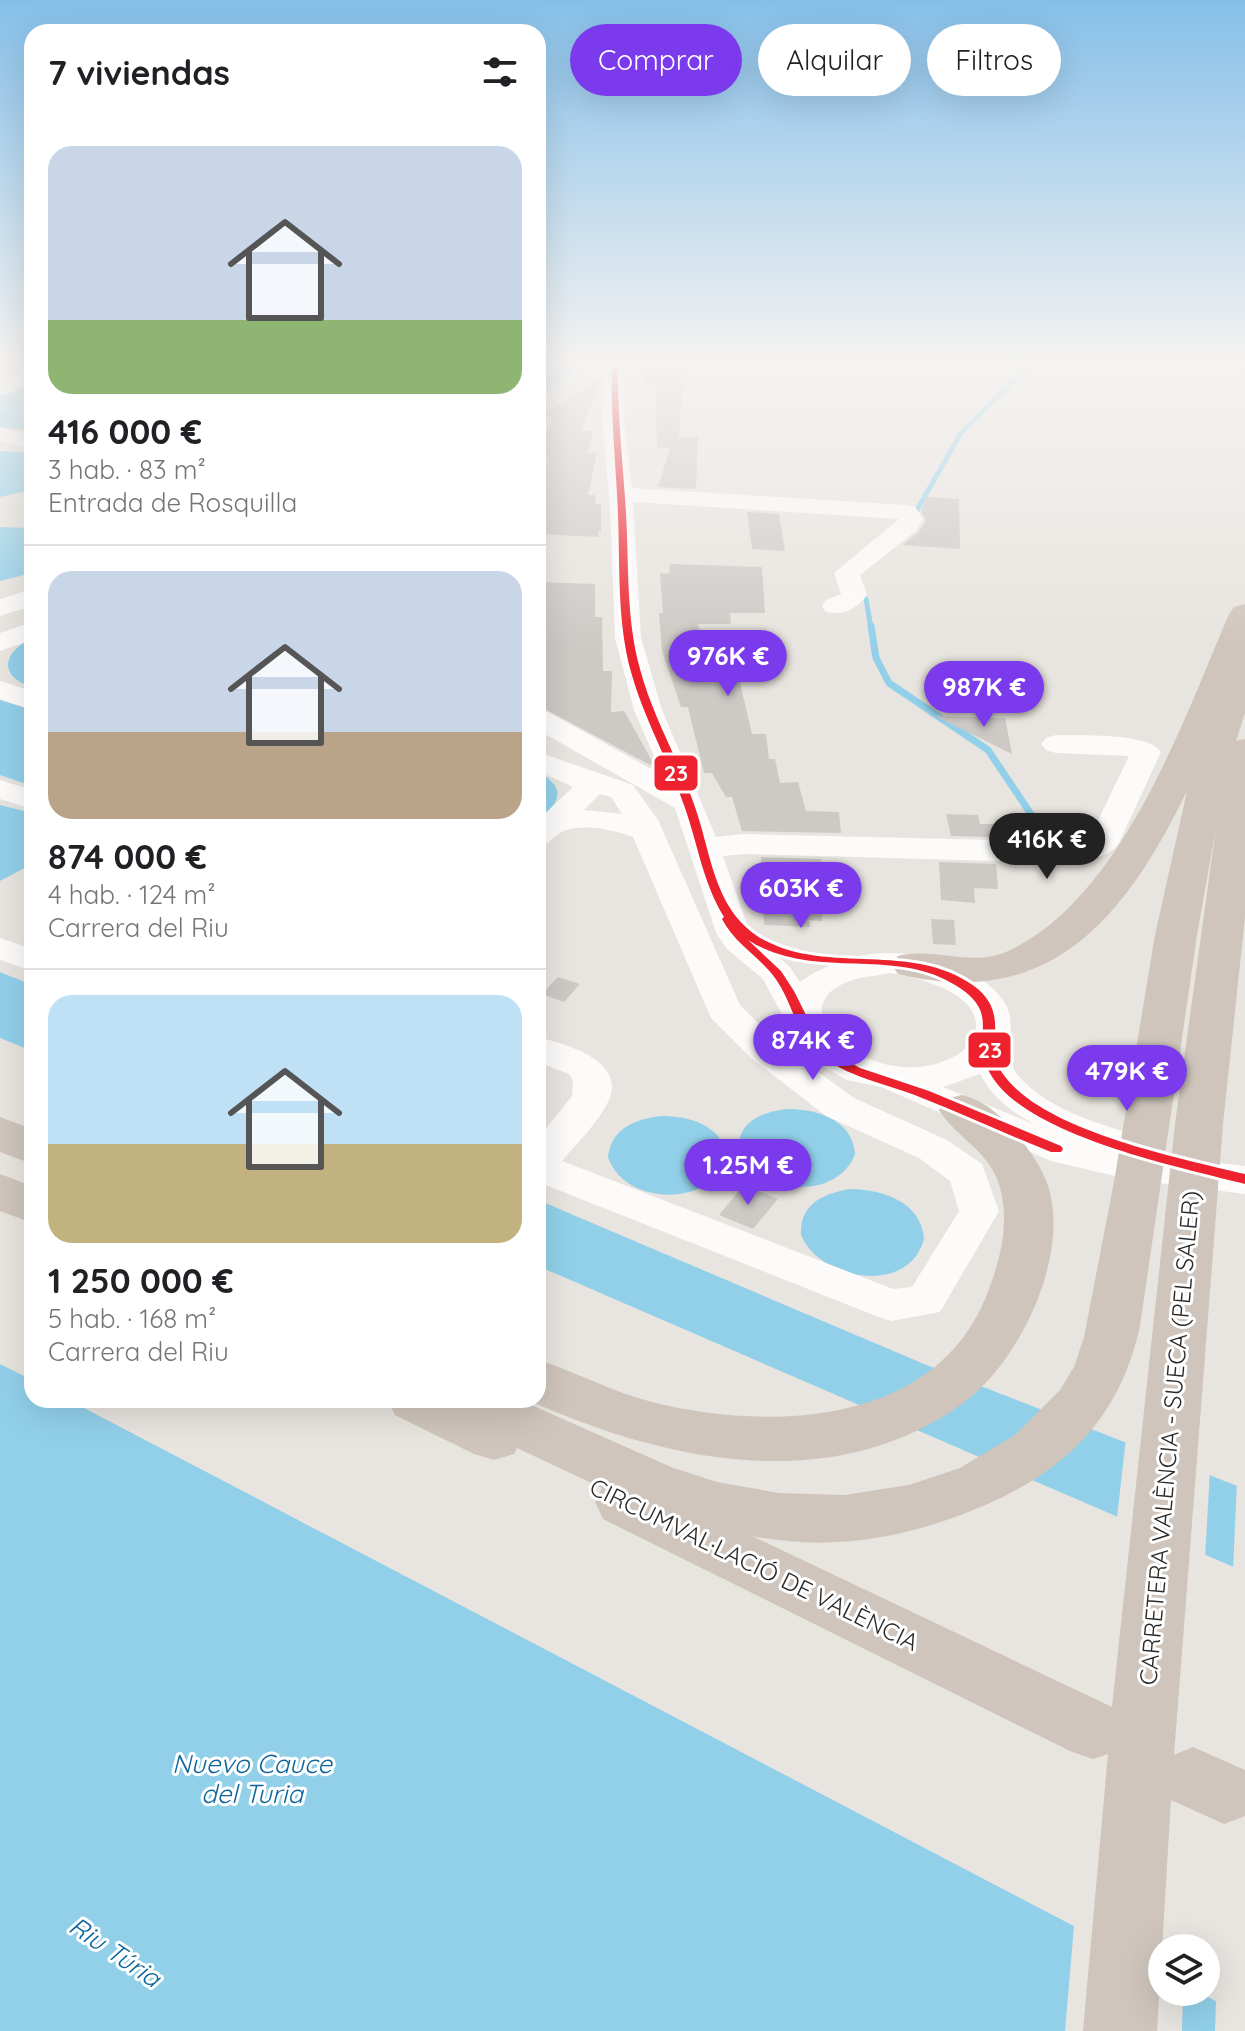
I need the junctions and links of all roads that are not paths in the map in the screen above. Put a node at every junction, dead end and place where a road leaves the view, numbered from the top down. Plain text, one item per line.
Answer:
1 (617, 457) edge
2 (621, 494) junction
3 (24, 600) edge
4 (835, 606) dead end
5 (0, 608) edge
6 (1245, 614) edge
7 (24, 633) edge
8 (0, 643) edge
9 (1245, 664) edge
10 (0, 689) edge
11 (24, 698) edge
12 (546, 723) edge
13 (1056, 744) dead end
14 (1245, 750) edge
15 (546, 764) edge
16 (584, 778) junction
17 (0, 789) edge
18 (24, 797) edge
19 (689, 803) junction
20 (546, 831) edge
21 (647, 831) junction
22 (704, 848) junction
23 (728, 918) junction
24 (0, 948) edge
25 (24, 958) edge
26 (867, 964) junction
27 (913, 965) junction
28 (803, 1019) junction
29 (991, 1042) junction
30 (546, 1052) edge
31 (883, 1077) junction
32 (962, 1110) junction
33 (0, 1133) edge
34 (24, 1144) edge
35 (546, 1156) edge
36 (546, 1169) edge
37 (1245, 1180) edge
38 (0, 1191) edge
39 (24, 1202) edge
40 (546, 1384) edge
41 (431, 1408) edge
42 (486, 1408) edge
43 (1093, 1730) dead end
44 (1120, 2031) edge

1 - 2 street
2 - 4 street
2 - 19 street
3 - 5 street
6 - 27 highway
7 - 8 street
9 - 42 highway
10 - 11 street
12 - 19 street
13 - 22 street
14 - 44 highway, CARRETERA VALÈNCIA - SUECA (PEL SALER)
15 - 16 street
16 - 20 street
16 - 21 street
17 - 18 street
19 - 22 street
20 - 21 street
21 - 36 street
22 - 23 street
23 - 26 street
23 - 28 street
24 - 25 street
26 - 27 street
26 - 28 street
27 - 29 street
28 - 31 street
29 - 31 street
29 - 37 street
30 - 35 street
31 - 32 street
32 - 37 street
32 - 40 highway
33 - 34 highway
38 - 39 highway
41 - 43 highway, CIRCUMVAL·LACIÓ DE VALÈNCIA

